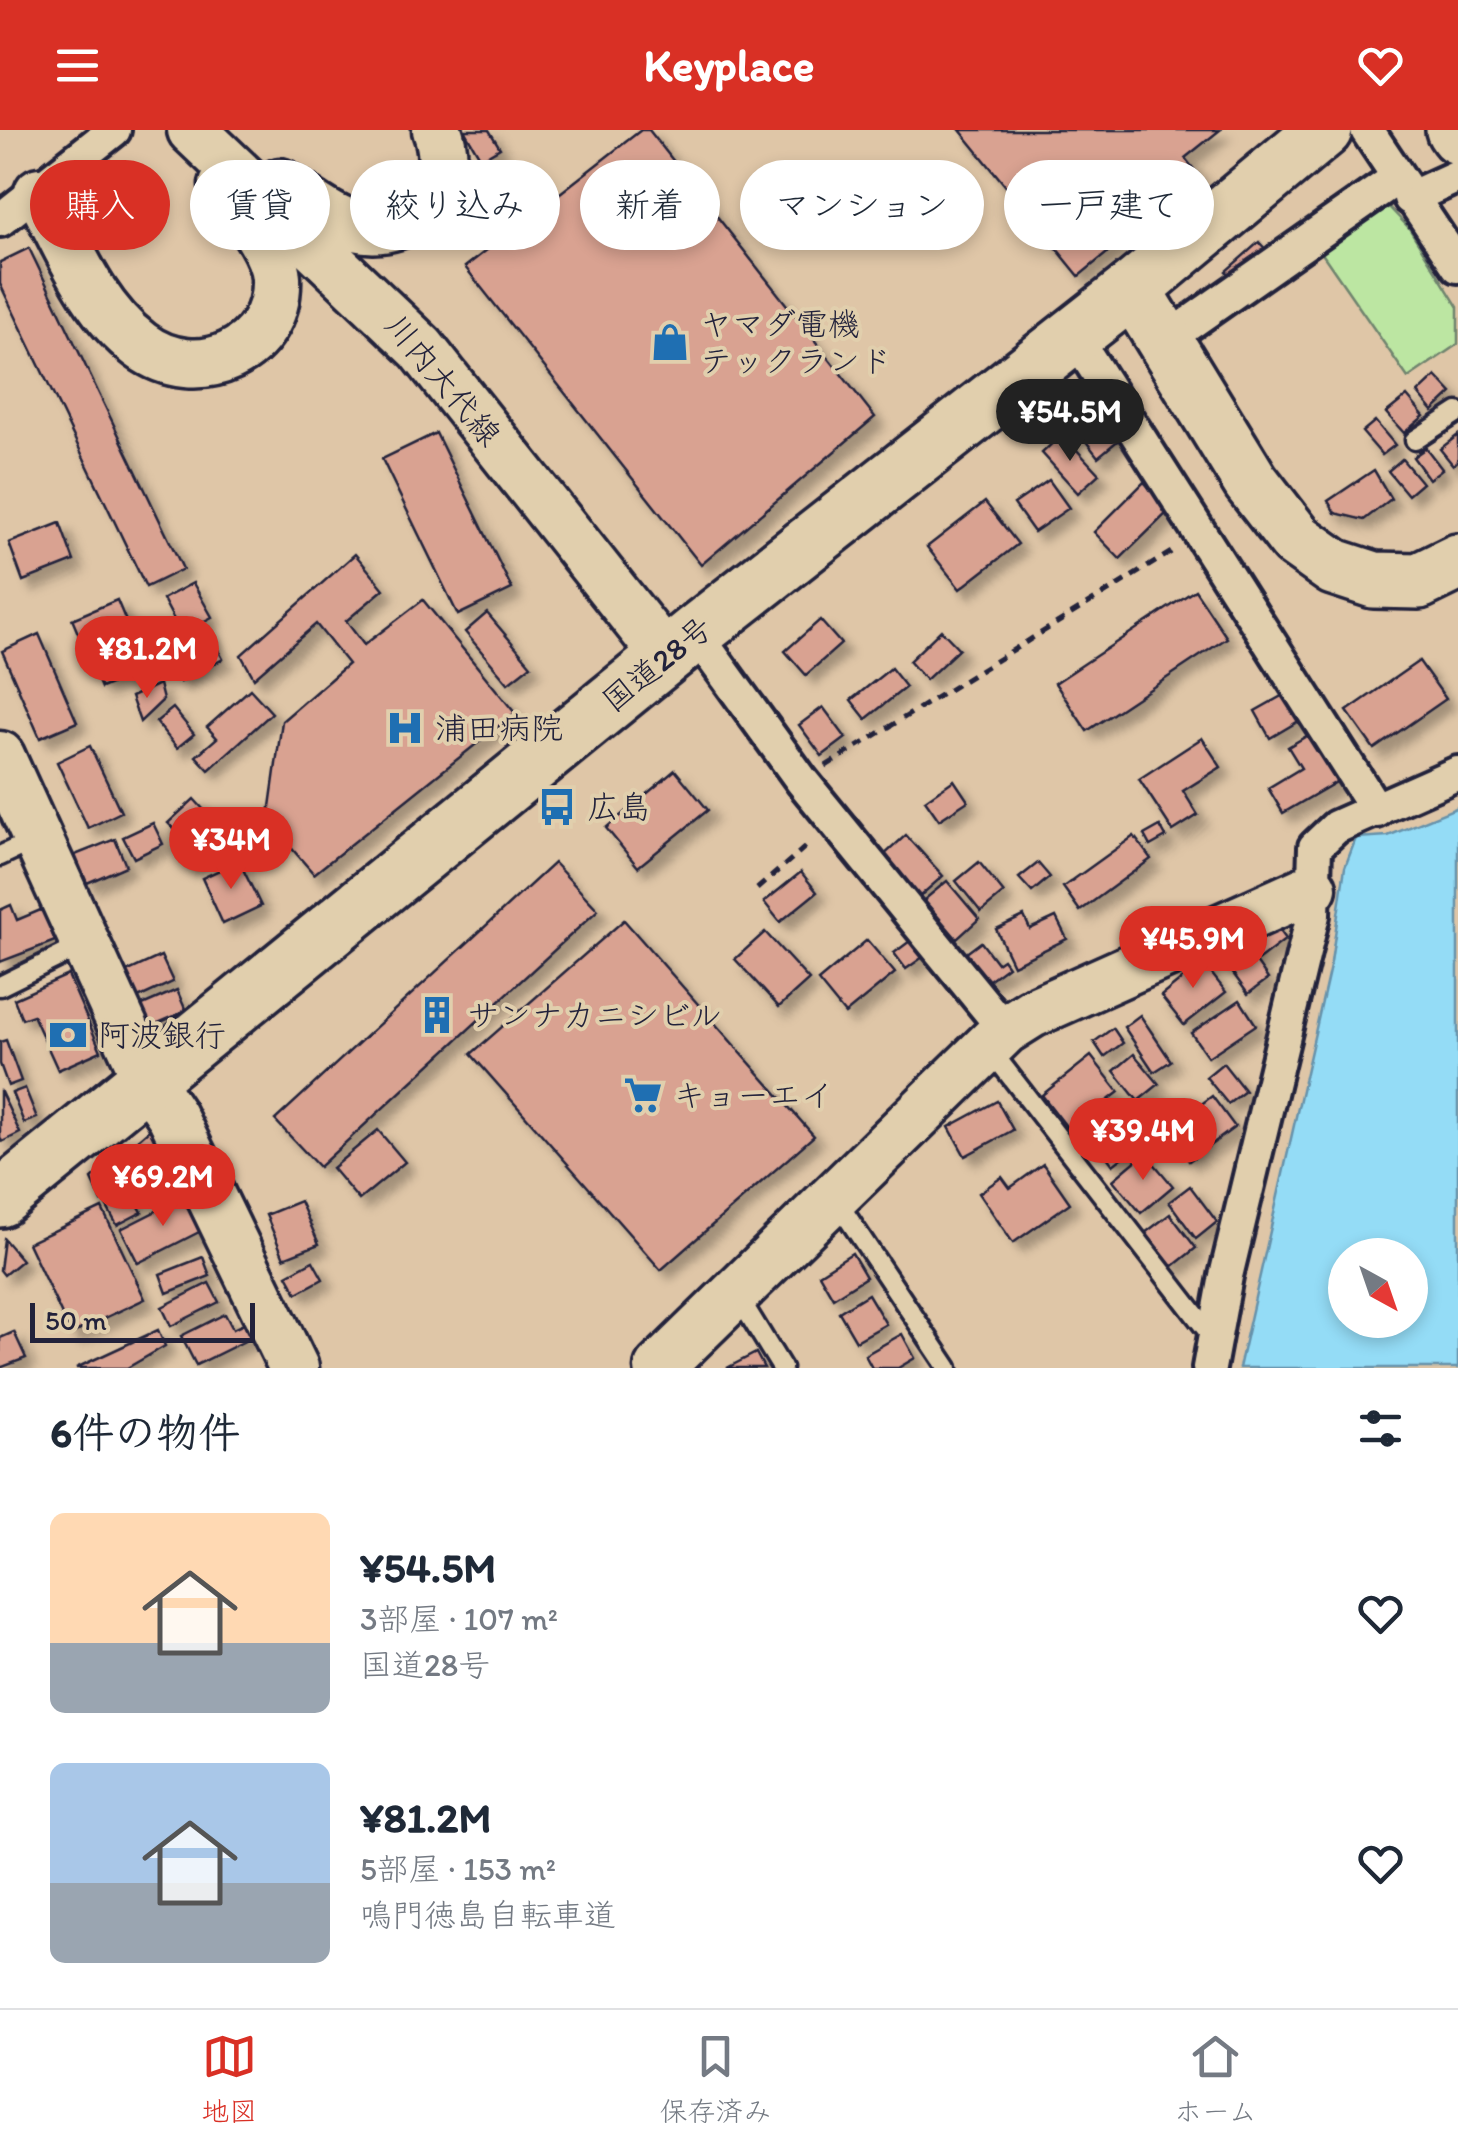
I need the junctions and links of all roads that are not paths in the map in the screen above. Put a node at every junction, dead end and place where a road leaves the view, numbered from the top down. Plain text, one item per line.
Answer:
1 (114, 130) edge
2 (192, 130) edge
3 (437, 130) edge
4 (1324, 130) edge
5 (1367, 130) edge
6 (78, 160) edge
7 (1458, 176) edge
8 (1404, 188) junction
9 (30, 198) edge
10 (0, 220) edge
11 (71, 250) edge
12 (1458, 266) edge
13 (1133, 289) junction
14 (1073, 334) junction
15 (1167, 339) junction
16 (1458, 412) edge
17 (1415, 440) dead end
18 (1458, 562) edge
19 (680, 645) junction
20 (0, 756) edge
21 (1458, 774) edge
22 (1377, 810) junction
23 (19, 847) edge
24 (1312, 888) junction
25 (86, 944) junction
26 (0, 986) edge
27 (996, 1038) junction
28 (147, 1079) junction
29 (834, 1196) junction
30 (0, 1199) edge
31 (736, 1292) junction
32 (1213, 1355) edge
33 (294, 1368) edge
34 (659, 1368) edge
35 (782, 1368) edge
36 (948, 1368) edge

1 - 6 street
2 - 3 main road
2 - 11 main road
2 - 19 main road, 川内大代線
4 - 13 highway, 国道28号
5 - 8 street
7 - 8 street
8 - 12 street
8 - 15 street
9 - 10 street
13 - 14 highway, 国道28号
13 - 15 highway
14 - 19 highway, 国道28号
14 - 22 street
15 - 18 highway
16 - 17 lane
19 - 27 street
19 - 28 highway, 国道28号
20 - 23 main road
21 - 22 street
22 - 24 street
23 - 25 main road
24 - 27 main road
24 - 32 street
25 - 26 lane
25 - 28 main road
27 - 29 main road
27 - 32 lane
28 - 30 highway, 国道28号
28 - 33 main road
29 - 31 main road
29 - 36 lane
31 - 34 main road
31 - 35 lane

